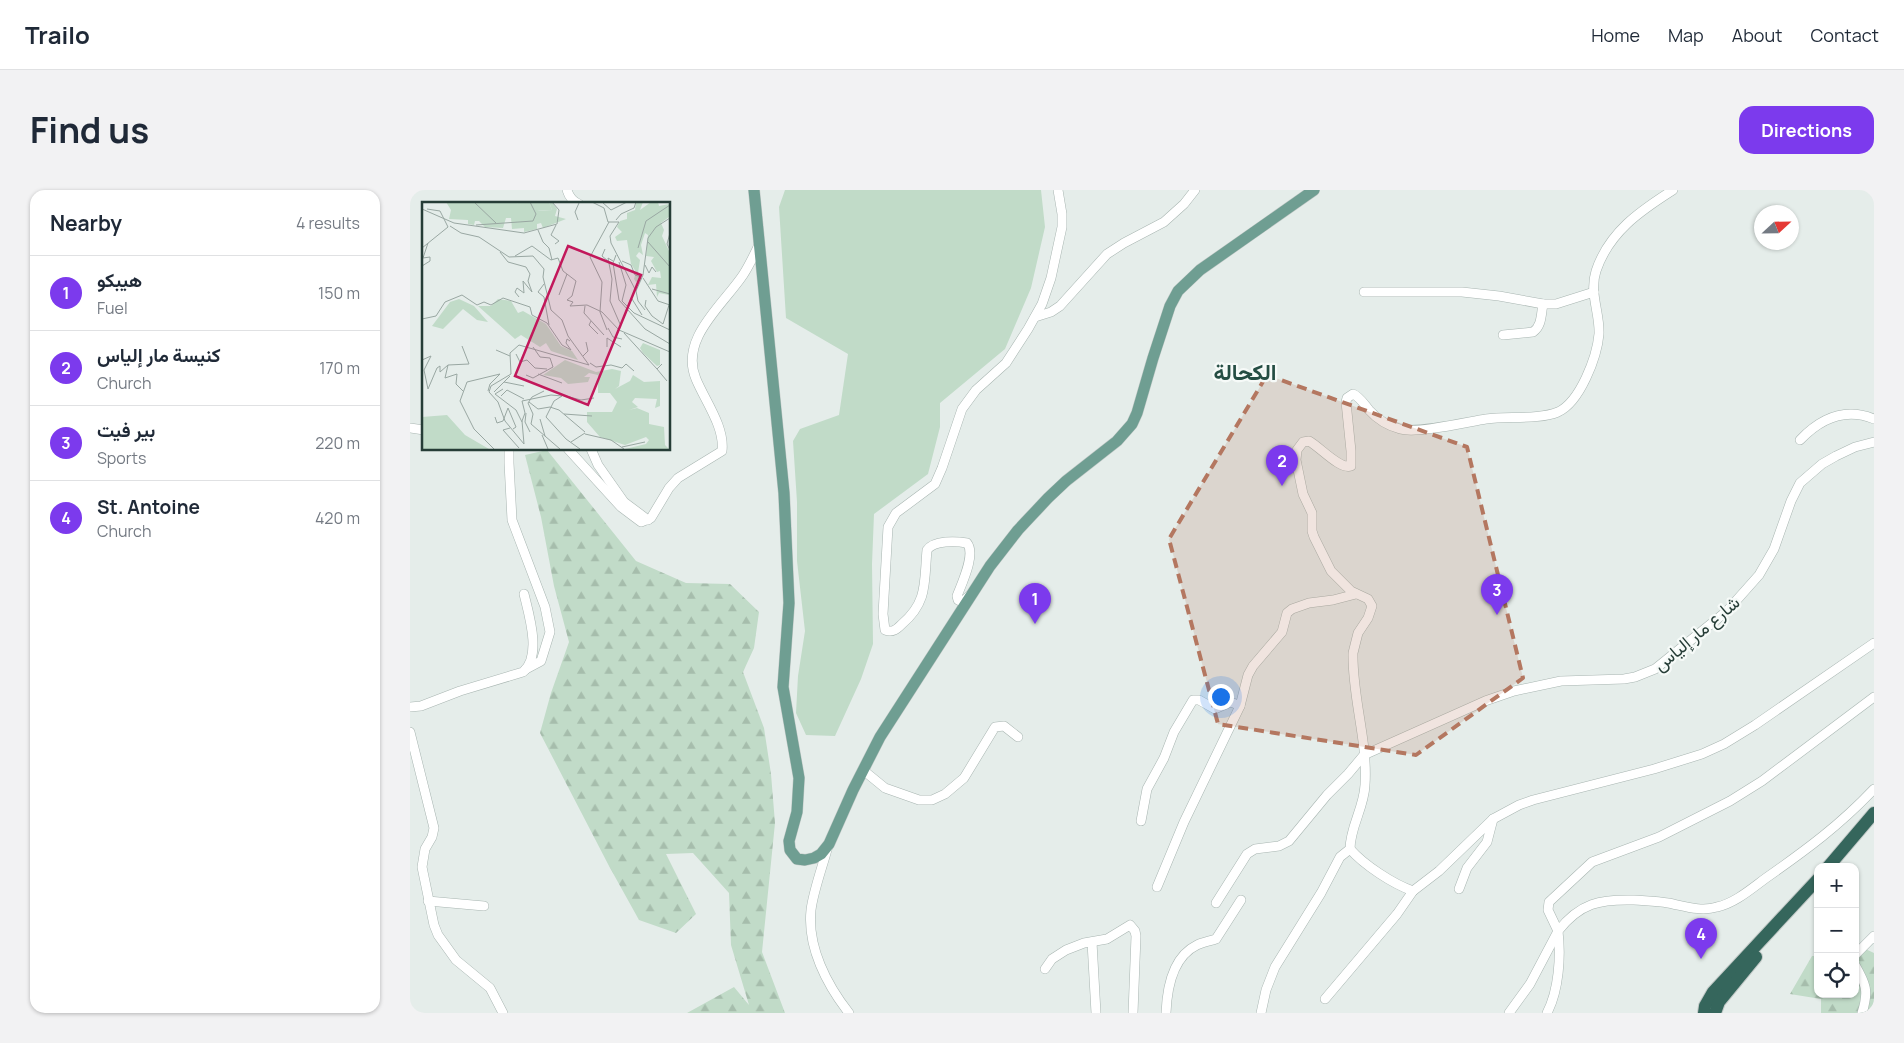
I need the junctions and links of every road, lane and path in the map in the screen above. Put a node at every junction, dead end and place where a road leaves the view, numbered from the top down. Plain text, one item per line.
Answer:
1 (567, 190) edge
2 (754, 190) edge
3 (1058, 190) edge
4 (1195, 190) edge
5 (1314, 190) edge
6 (1673, 190) edge
7 (574, 202) edge
8 (759, 245) junction
9 (1364, 292) dead end
10 (1594, 292) junction
11 (1543, 304) junction
12 (1035, 318) junction
13 (1503, 334) dead end
14 (1874, 419) edge
15 (1800, 440) dead end
16 (1874, 442) edge
17 (510, 450) edge
18 (569, 450) edge
19 (591, 450) edge
20 (648, 520) junction
21 (973, 592) junction
22 (524, 594) dead end
23 (1356, 594) junction
24 (1874, 643) edge
25 (526, 669) junction
26 (1874, 697) edge
27 (1240, 706) junction
28 (410, 707) edge
29 (410, 732) edge
30 (1018, 737) dead end
31 (1364, 755) junction
32 (863, 770) junction
33 (1874, 789) edge
34 (1874, 813) edge
35 (1492, 818) junction
36 (1141, 821) dead end
37 (1874, 822) edge
38 (829, 844) junction
39 (1350, 849) junction
40 (1831, 863) edge
41 (1838, 863) edge
42 (1814, 882) edge
43 (1157, 887) dead end
44 (1459, 889) dead end
45 (1413, 891) junction
46 (1814, 892) edge
47 (1241, 900) dead end
48 (428, 901) junction
49 (1216, 903) dead end
50 (484, 906) dead end
51 (1558, 931) junction
52 (1874, 936) edge
53 (1092, 942) junction
54 (1857, 953) edge
55 (1045, 969) dead end
56 (1859, 970) edge
57 (1325, 999) dead end
58 (503, 1013) edge
59 (848, 1013) edge
60 (1096, 1013) edge
61 (1133, 1013) edge
62 (1166, 1013) edge
63 (1261, 1013) edge
64 (1509, 1013) edge
65 (1548, 1013) edge
66 (1704, 1013) edge
67 (1715, 1013) edge
68 (1862, 1013) edge

1 - 7 street
2 - 8 main road
3 - 12 street
4 - 12 street
5 - 21 main road
6 - 10 street
8 - 20 street
8 - 38 main road
9 - 11 street
10 - 11 street
10 - 23 street
11 - 13 street
12 - 21 street
14 - 15 street
16 - 31 street, شارع مار إلياس
17 - 25 street
18 - 20 street
19 - 20 street
21 - 32 main road
22 - 25 street
23 - 27 street
23 - 31 street
24 - 35 street
25 - 28 street
26 - 51 street
27 - 36 street
27 - 43 street
29 - 48 street
30 - 32 street
31 - 39 street
31 - 49 street
32 - 38 main road
33 - 51 street
34 - 40 highway
35 - 44 street
35 - 45 street
37 - 41 highway
38 - 59 street
39 - 45 street
39 - 63 street
42 - 66 highway
45 - 57 street
46 - 67 highway
47 - 62 street
48 - 50 street
48 - 58 street
51 - 64 street
51 - 65 street
52 - 54 street
53 - 55 street
53 - 60 street
53 - 61 street
56 - 68 street

